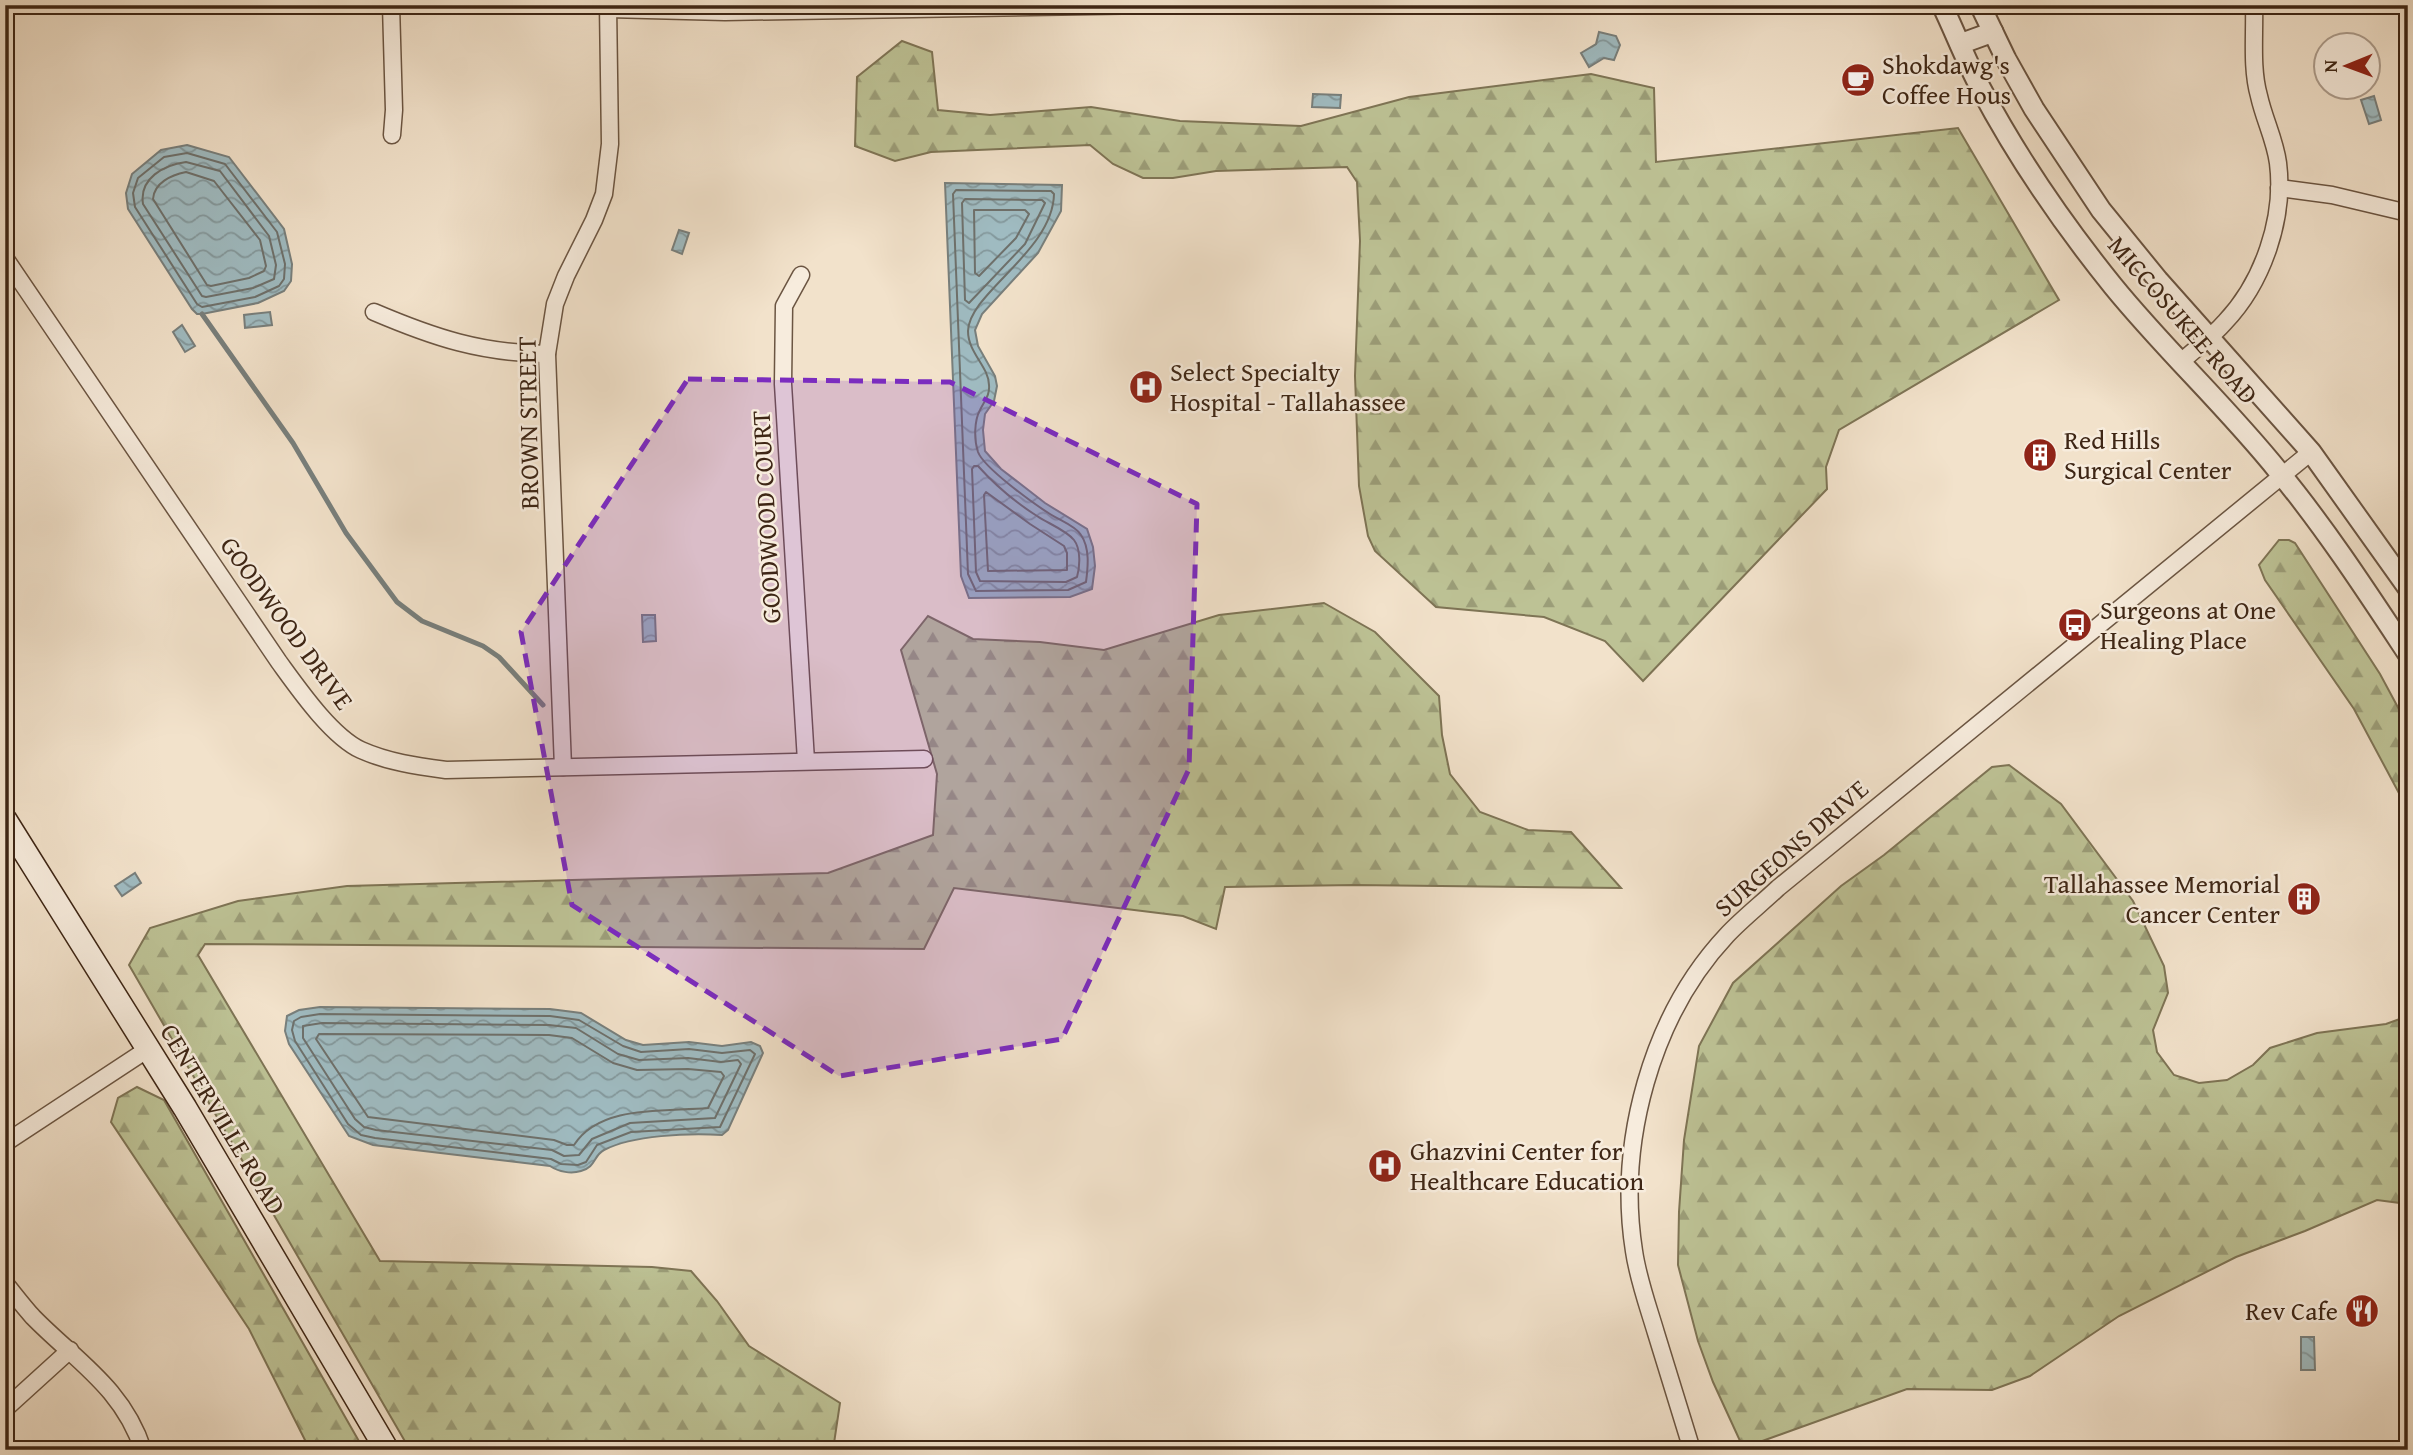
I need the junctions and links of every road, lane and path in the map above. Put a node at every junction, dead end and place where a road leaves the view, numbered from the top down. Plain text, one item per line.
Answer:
1 (391, 5) edge
2 (1152, 5) edge
3 (1942, 5) edge
4 (1980, 5) edge
5 (2255, 5) edge
6 (608, 7) edge
7 (1993, 32) junction
8 (1960, 44) junction
9 (392, 135) dead end
10 (2279, 188) junction
11 (2408, 213) edge
12 (5, 258) edge
13 (801, 275) dead end
14 (374, 312) dead end
15 (2209, 337) junction
16 (547, 354) junction
17 (2181, 362) junction
18 (2311, 452) junction
19 (2282, 474) junction
20 (2406, 582) edge
21 (2408, 654) edge
22 (924, 759) dead end
23 (806, 761) junction
24 (564, 767) junction
25 (5, 820) edge
26 (148, 1049) junction
27 (5, 1143) edge
28 (5, 1283) edge
29 (70, 1350) junction
30 (5, 1409) edge
31 (143, 1450) edge
32 (387, 1450) edge
33 (1692, 1450) edge

1 - 9 street
2 - 6 street
3 - 8 street, MICCOSUKEE ROAD
4 - 7 street, MICCOSUKEE ROAD
5 - 10 street
6 - 16 street, BROWN STREET
7 - 8 street
7 - 15 street, MICCOSUKEE ROAD
8 - 17 street, MICCOSUKEE ROAD
10 - 11 street
10 - 15 street
12 - 24 street, GOODWOOD DRIVE
13 - 23 street, GOODWOOD COURT
14 - 16 street
15 - 17 street
15 - 18 street, MICCOSUKEE ROAD
16 - 24 street, BROWN STREET
17 - 19 street, MICCOSUKEE ROAD
18 - 19 street, SURGEONS DRIVE
18 - 20 street, MICCOSUKEE ROAD
19 - 21 street, MICCOSUKEE ROAD
19 - 33 street, SURGEONS DRIVE
22 - 23 street, GOODWOOD DRIVE
23 - 24 street, GOODWOOD DRIVE
25 - 26 main road, CENTERVILLE ROAD
26 - 27 street
26 - 32 main road, CENTERVILLE ROAD
28 - 29 street
29 - 30 street
29 - 31 street

